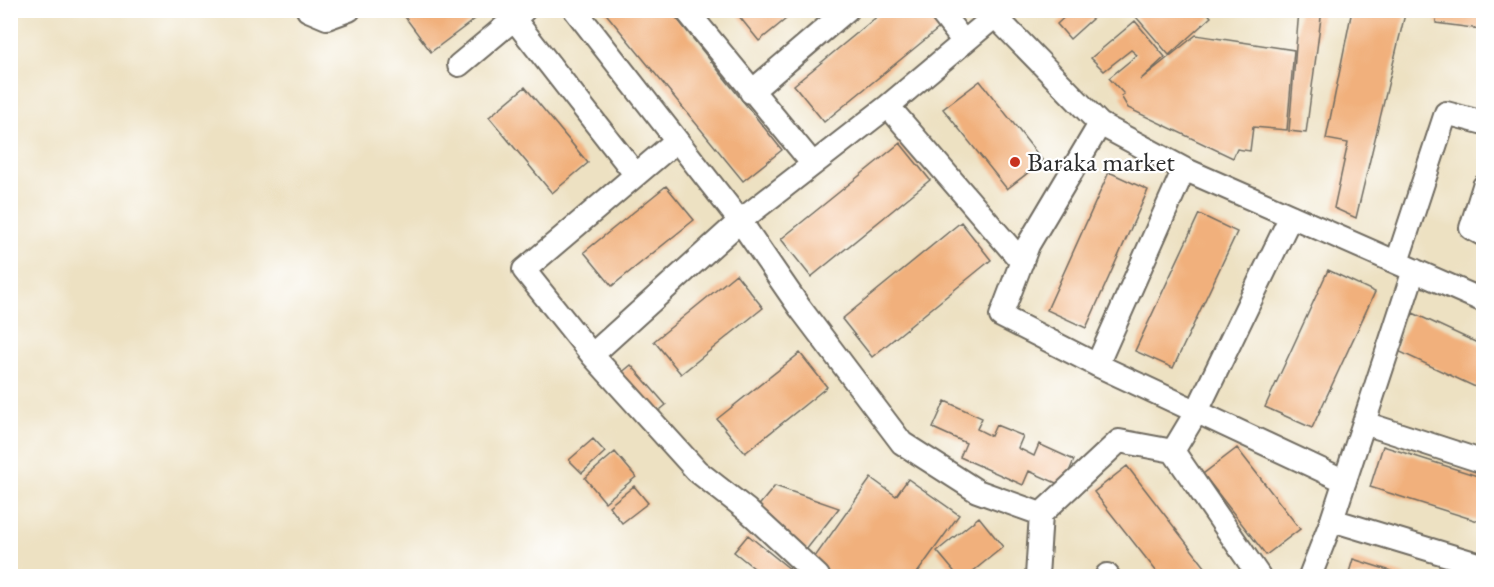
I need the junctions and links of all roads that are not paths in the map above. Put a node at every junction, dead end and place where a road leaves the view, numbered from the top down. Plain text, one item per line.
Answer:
1 (308, 10) edge
2 (575, 10) edge
3 (686, 10) edge
4 (847, 10) edge
5 (939, 10) edge
6 (349, 11) edge
7 (992, 14) edge
8 (519, 15) edge
9 (964, 42) junction
10 (459, 65) dead end
11 (751, 92) junction
12 (888, 106) junction
13 (1484, 123) edge
14 (1100, 124) junction
15 (676, 141) junction
16 (812, 163) junction
17 (1184, 169) junction
18 (636, 175) junction
19 (1484, 186) edge
20 (1291, 216) junction
21 (740, 221) junction
22 (1484, 236) edge
23 (1022, 262) junction
24 (1405, 266) junction
25 (1484, 301) edge
26 (592, 355) junction
27 (1097, 365) junction
28 (1197, 411) junction
29 (1364, 423) junction
30 (1173, 451) junction
31 (1484, 462) edge
32 (1345, 481) junction
33 (1041, 514) junction
34 (1332, 520) junction
35 (1484, 566) edge
36 (818, 576) edge
37 (1037, 576) edge
38 (1259, 576) edge
39 (1310, 576) edge

1 - 6 street
2 - 15 street
3 - 11 street
4 - 11 street
5 - 9 street
7 - 9 street
7 - 14 street
8 - 10 street
8 - 18 street
9 - 12 street
11 - 16 street
12 - 16 street
12 - 23 street
13 - 24 street
14 - 17 street
14 - 23 street
15 - 18 street
15 - 21 street
16 - 21 street
17 - 20 street
17 - 27 street
18 - 26 street
19 - 22 street
20 - 24 street
20 - 28 street
21 - 26 street
21 - 33 street
23 - 27 street
24 - 25 street
24 - 29 street
26 - 36 street
27 - 28 street
28 - 30 street
28 - 32 street
29 - 31 street
29 - 32 street
30 - 33 street
30 - 38 street
32 - 34 street
33 - 37 street
34 - 35 street
34 - 39 street

